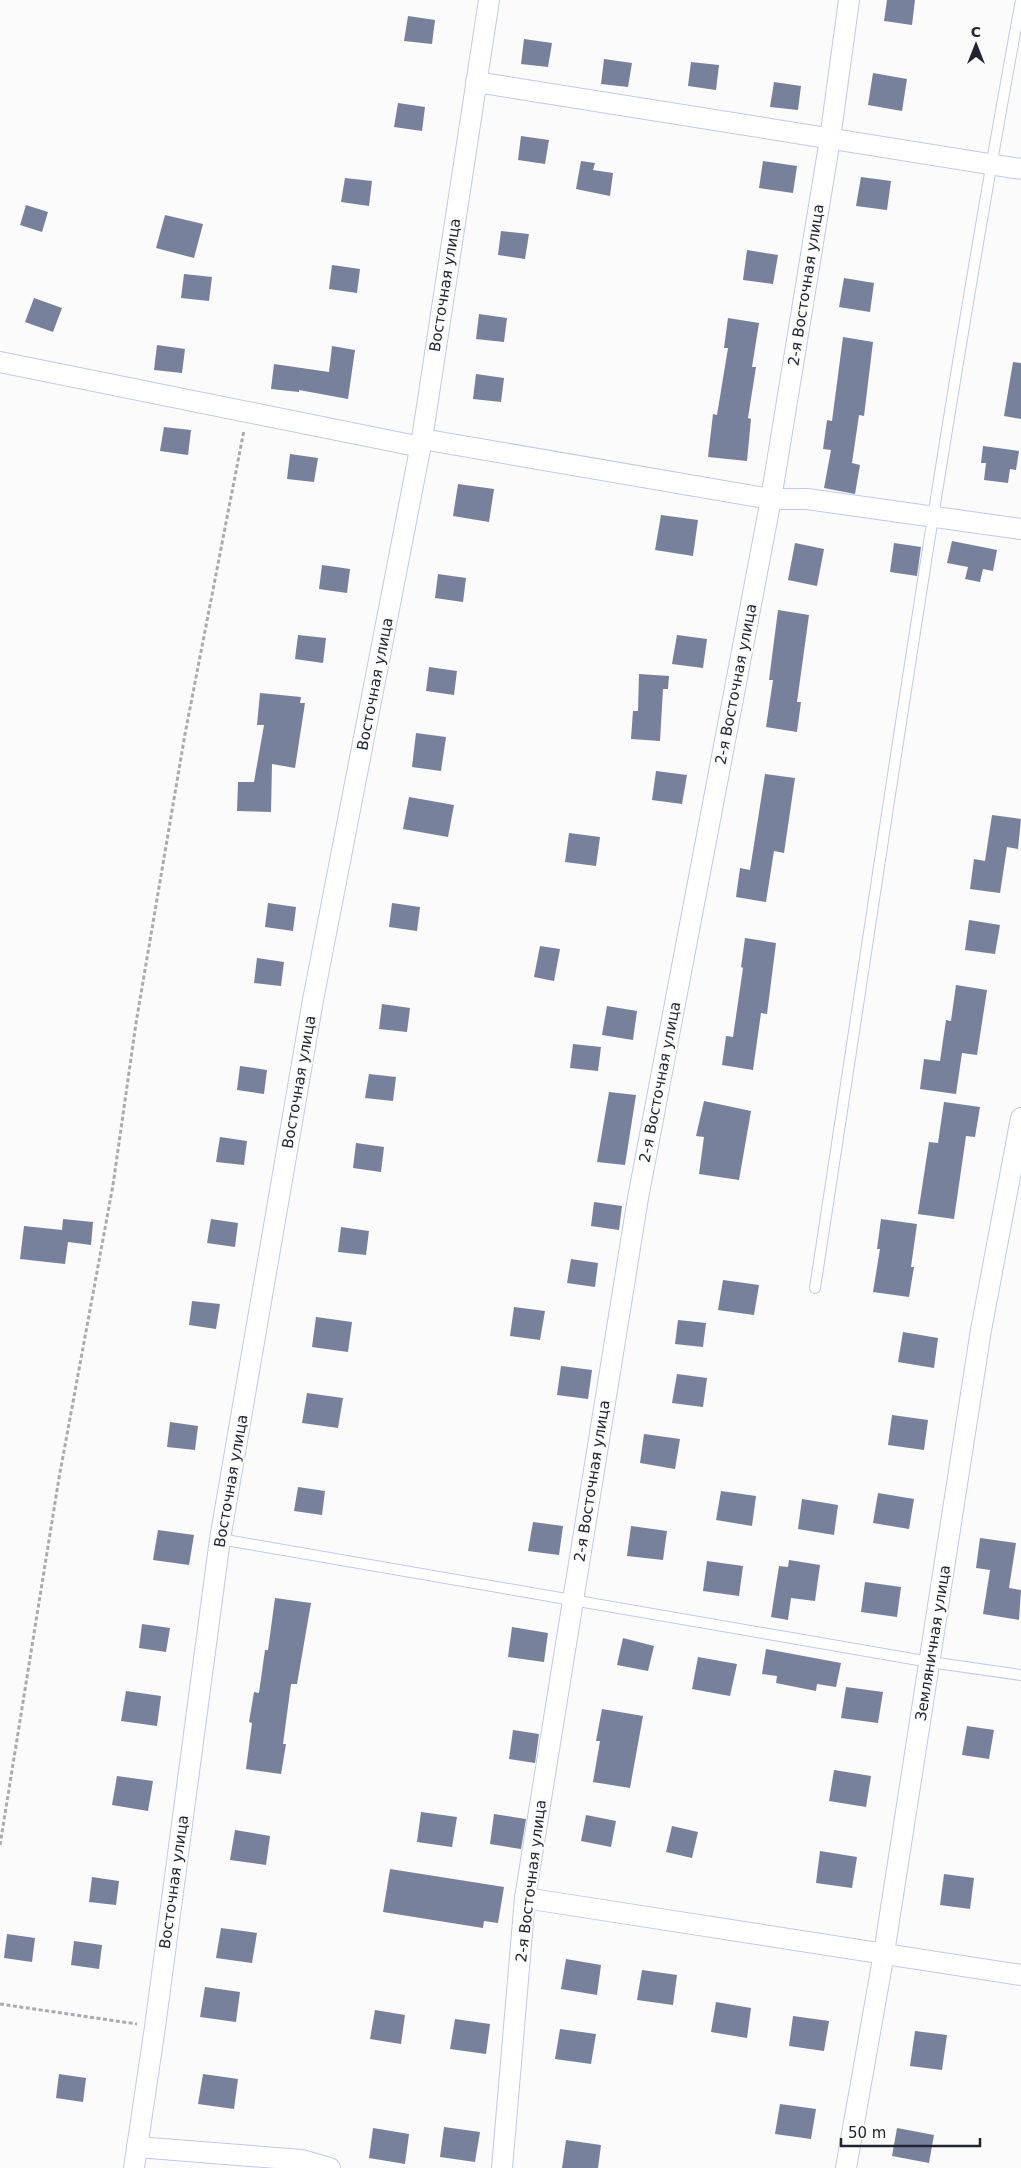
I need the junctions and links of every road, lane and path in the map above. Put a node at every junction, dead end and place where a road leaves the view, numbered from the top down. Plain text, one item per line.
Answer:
1 (489, 0) edge
2 (849, 0) edge
3 (1021, 0) edge
4 (476, 82) junction
5 (830, 139) junction
6 (990, 164) junction
7 (1021, 169) edge
8 (0, 362) edge
9 (247, 412) junction
10 (422, 443) junction
11 (771, 499) junction
12 (933, 517) junction
13 (1021, 530) edge
14 (1021, 1118) edge
15 (815, 1288) dead end
16 (220, 1539) junction
17 (573, 1599) junction
18 (930, 1662) junction
19 (1021, 1675) edge
20 (0, 1845) edge
21 (525, 1898) junction
22 (884, 1953) junction
23 (1021, 1975) edge
24 (0, 2004) edge
25 (155, 2027) junction
26 (137, 2147) junction
27 (134, 2168) edge
28 (330, 2168) edge
29 (502, 2168) edge
30 (846, 2168) edge

1 - 4 street, Восточная улица
2 - 5 street, 2-я Восточная улица
3 - 6 lane
4 - 5 street
4 - 10 street, Восточная улица
5 - 6 street
5 - 11 street, 2-я Восточная улица
6 - 7 street
6 - 12 lane
8 - 9 street
9 - 10 street
9 - 20 path
10 - 11 street
10 - 16 street, Восточная улица
11 - 12 street
11 - 17 street, 2-я Восточная улица
12 - 13 street
12 - 15 lane
14 - 18 street, Земляничная улица
16 - 17 lane
16 - 25 street, Восточная улица
17 - 18 lane
17 - 21 street, 2-я Восточная улица
18 - 19 lane
18 - 22 street, Земляничная улица
21 - 22 street
21 - 29 street, 2-я Восточная улица
22 - 23 street
22 - 30 street, Земляничная улица
24 - 25 path
25 - 26 street, Восточная улица
26 - 27 street, Восточная улица
26 - 28 street

